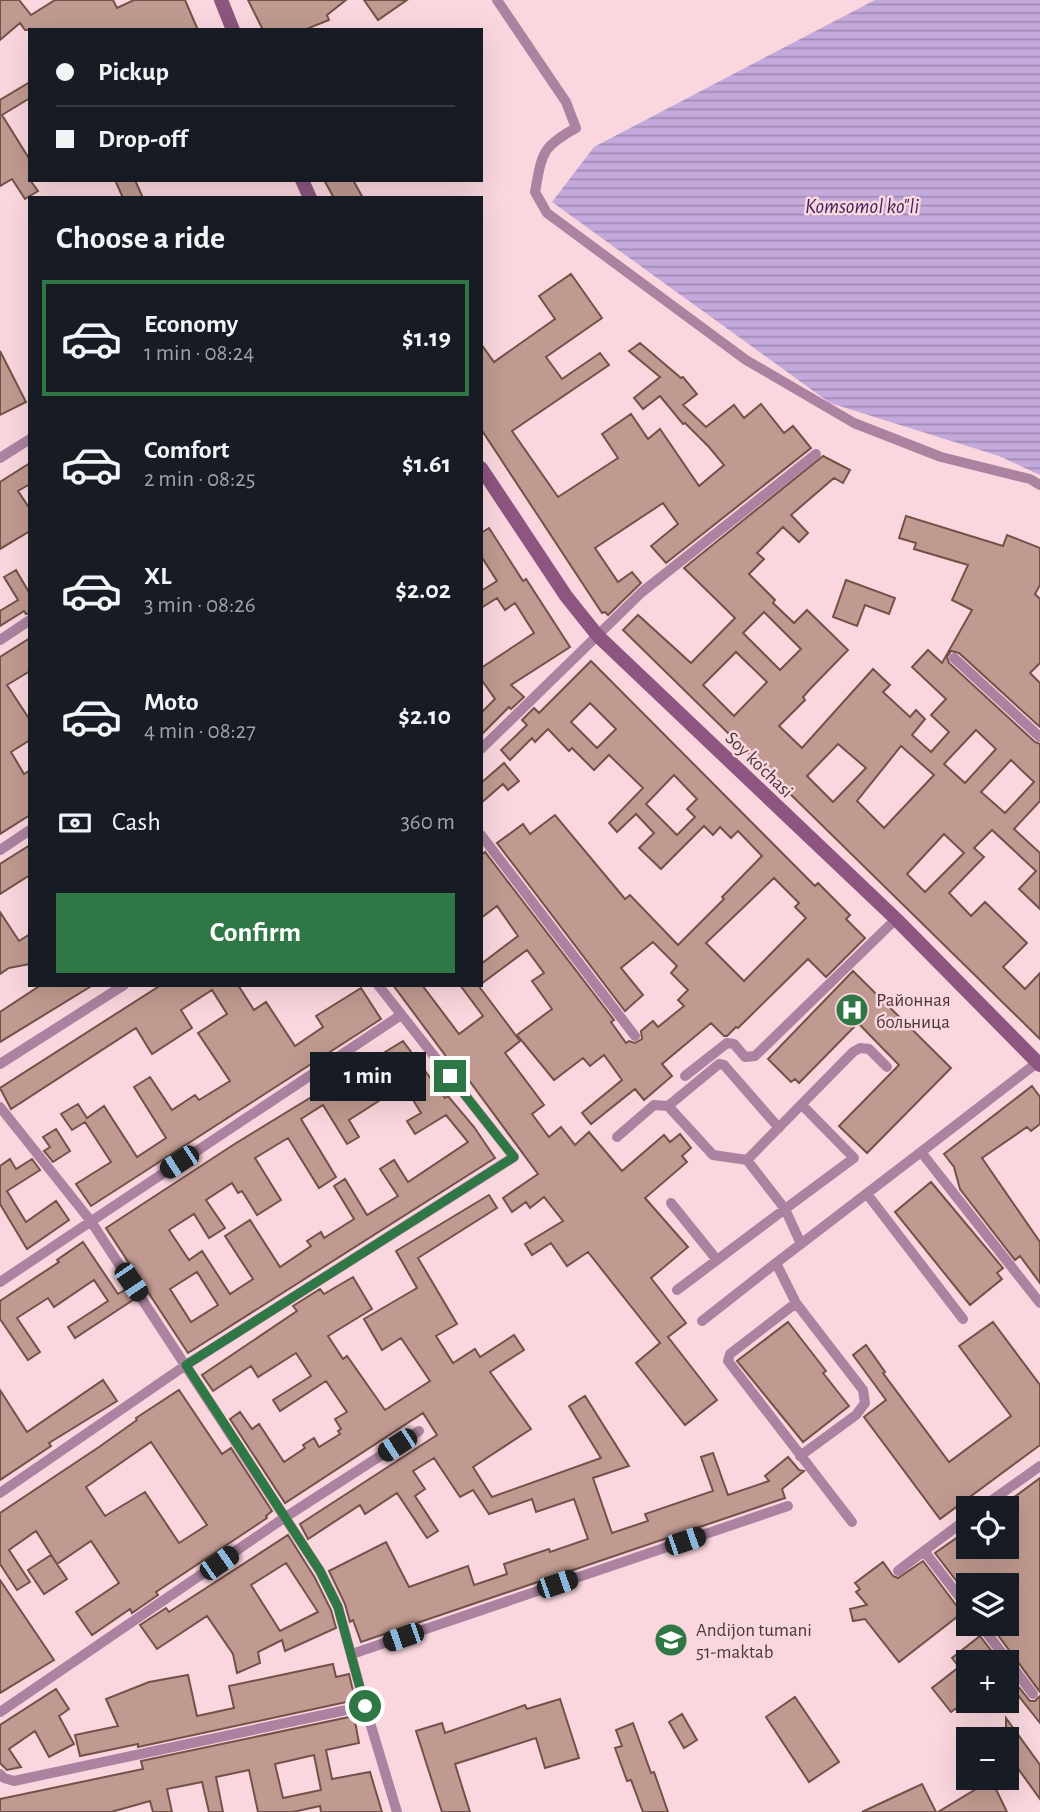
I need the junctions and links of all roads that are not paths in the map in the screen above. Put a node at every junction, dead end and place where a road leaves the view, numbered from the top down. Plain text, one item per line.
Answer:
1 (222, 0) edge
2 (497, 0) edge
3 (232, 28) edge
4 (28, 440) edge
5 (816, 454) dead end
6 (0, 458) edge
7 (483, 471) edge
8 (1040, 485) edge
9 (28, 621) edge
10 (598, 636) junction
11 (0, 640) edge
12 (954, 658) dead end
13 (1040, 737) edge
14 (483, 746) edge
15 (28, 831) edge
16 (483, 838) edge
17 (0, 850) edge
18 (896, 919) junction
19 (121, 987) edge
20 (380, 987) edge
21 (401, 1015) junction
22 (635, 1036) dead end
23 (0, 1064) edge
24 (1039, 1064) edge
25 (887, 1067) dead end
26 (685, 1076) dead end
27 (802, 1105) junction
28 (668, 1106) junction
29 (0, 1107) edge
30 (779, 1128) junction
31 (617, 1137) dead end
32 (922, 1152) junction
33 (747, 1160) junction
34 (867, 1194) junction
35 (671, 1203) dead end
36 (785, 1209) junction
37 (90, 1220) junction
38 (801, 1244) junction
39 (717, 1260) junction
40 (776, 1263) junction
41 (0, 1282) edge
42 (677, 1290) dead end
43 (796, 1303) junction
44 (1040, 1303) edge
45 (963, 1319) dead end
46 (702, 1321) dead end
47 (186, 1365) junction
48 (419, 1431) dead end
49 (800, 1456) junction
50 (1040, 1465) edge
51 (0, 1493) edge
52 (997, 1496) edge
53 (788, 1506) dead end
54 (284, 1518) junction
55 (852, 1522) dead end
56 (956, 1527) edge
57 (924, 1551) junction
58 (898, 1571) dead end
59 (956, 1592) edge
60 (989, 1636) edge
61 (352, 1654) junction
62 (1033, 1694) dead end
63 (365, 1706) junction
64 (0, 1712) edge
65 (0, 1774) edge
66 (397, 1812) edge

1 - 3 main road
2 - 8 lane
4 - 6 lane
5 - 10 lane
7 - 10 main road, Soy ko'chasi
9 - 11 lane
10 - 14 lane
10 - 18 main road, Soy ko'chasi
12 - 13 lane
15 - 17 lane
16 - 22 lane
18 - 24 main road, Soy ko'chasi
18 - 26 lane
19 - 23 lane
20 - 21 lane
21 - 37 lane
21 - 47 lane
24 - 32 lane
25 - 27 lane
27 - 30 lane
27 - 36 lane
28 - 30 lane
28 - 31 lane
28 - 33 lane
29 - 37 lane
30 - 33 lane
32 - 34 lane
32 - 44 lane
33 - 36 lane
34 - 38 lane
34 - 45 lane
35 - 39 lane
36 - 38 lane
36 - 39 lane
37 - 41 lane
37 - 47 lane
38 - 40 lane
39 - 42 lane
40 - 43 lane
40 - 46 lane
43 - 49 lane
43 - 49 lane
47 - 51 lane
47 - 54 lane
48 - 54 lane
49 - 55 lane
50 - 52 lane
53 - 61 lane
54 - 61 lane
54 - 64 lane
56 - 57 lane
57 - 58 lane
57 - 59 lane
60 - 62 lane
61 - 63 lane
63 - 65 lane
63 - 66 lane

